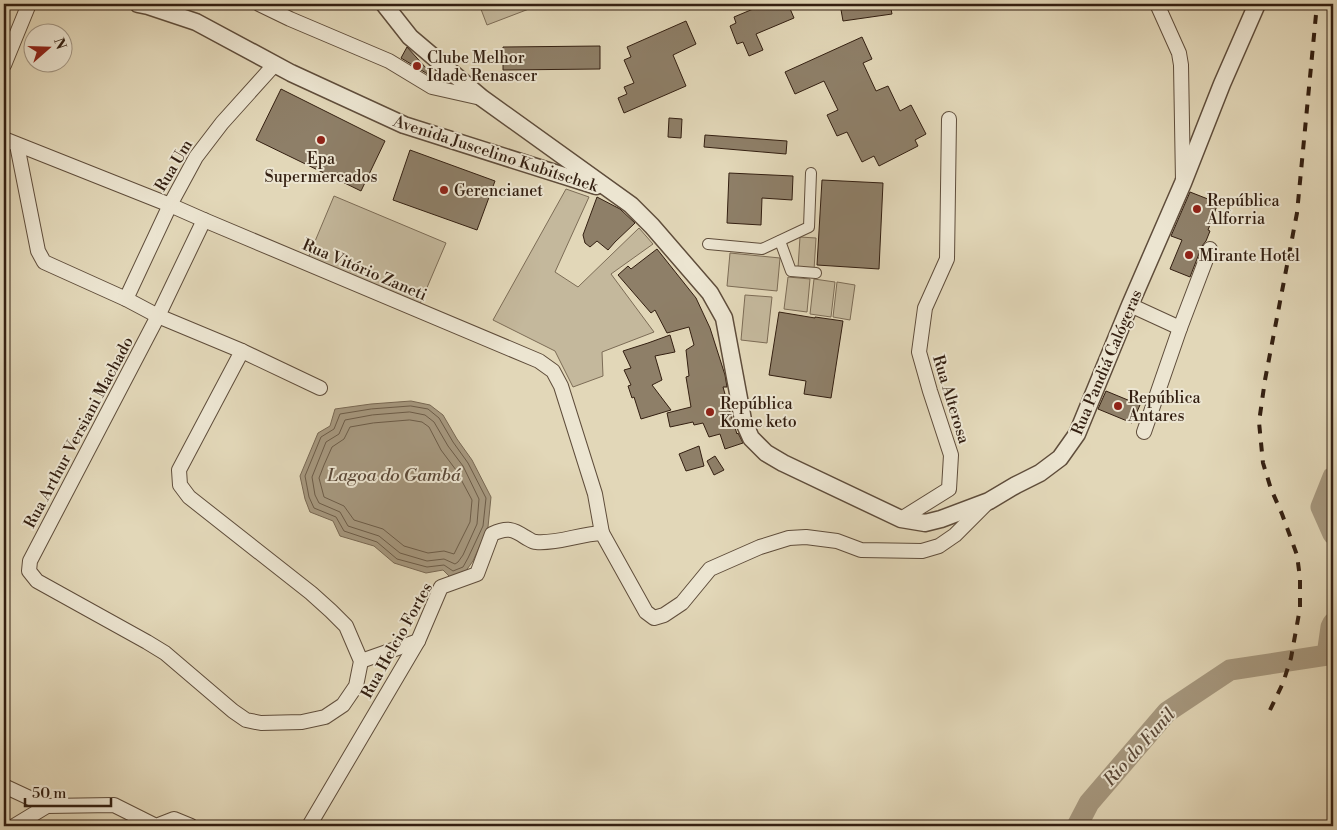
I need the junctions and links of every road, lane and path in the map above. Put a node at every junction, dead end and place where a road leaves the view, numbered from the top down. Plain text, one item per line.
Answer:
1 (29, 4) edge
2 (138, 4) edge
3 (259, 4) edge
4 (384, 4) edge
5 (1157, 4) edge
6 (1257, 4) edge
7 (274, 64) junction
8 (4, 65) edge
9 (482, 98) junction
10 (949, 119) dead end
11 (4, 139) edge
12 (17, 145) junction
13 (811, 173) dead end
14 (1183, 184) junction
15 (610, 190) junction
16 (170, 205) junction
17 (204, 220) junction
18 (780, 241) junction
19 (708, 244) dead end
20 (1210, 249) dead end
21 (816, 273) dead end
22 (126, 299) junction
23 (1130, 305) junction
24 (158, 316) junction
25 (1180, 328) junction
26 (242, 352) junction
27 (320, 388) dead end
28 (1144, 432) dead end
29 (989, 501) junction
30 (901, 519) junction
31 (602, 533) junction
32 (418, 641) junction
33 (361, 662) junction
34 (4, 786) edge
35 (47, 806) junction
36 (14, 826) edge
37 (156, 826) edge
38 (191, 826) edge
39 (309, 826) edge

1 - 8 street
2 - 7 street, Avenida Juscelino Kubitschek
3 - 9 street
4 - 9 street, Rua Pandiá Calógeras
5 - 14 street
6 - 14 street, Rua Pandiá Calógeras
7 - 15 street, Avenida Juscelino Kubitschek
7 - 16 street, Rua Um
9 - 15 street, Rua Pandiá Calógeras
10 - 30 street, Rua Alterosa
11 - 12 street, Rua Vitório Zaneti
12 - 16 street, Rua Vitório Zaneti
12 - 22 street
13 - 18 street
14 - 23 street, Rua Pandiá Calógeras
15 - 30 street, Rua Pandiá Calógeras
16 - 17 street, Rua Vitório Zaneti
16 - 22 street, Rua Um
17 - 24 street, Rua Arthur Versiani Machado
17 - 31 street, Rua Vitório Zaneti
18 - 19 street
18 - 21 street
20 - 25 street
22 - 24 street
23 - 25 street
23 - 29 street, Rua Pandiá Calógeras
24 - 26 street
24 - 33 street, Rua Arthur Versiani Machado
25 - 28 street
26 - 27 street
26 - 33 street
29 - 30 street, Rua Pandiá Calógeras
29 - 31 street
31 - 32 street, Rua Helcio Fortes
32 - 33 street
32 - 39 street, Rua Helcio Fortes
34 - 35 street
35 - 36 street
35 - 37 street
37 - 38 street

